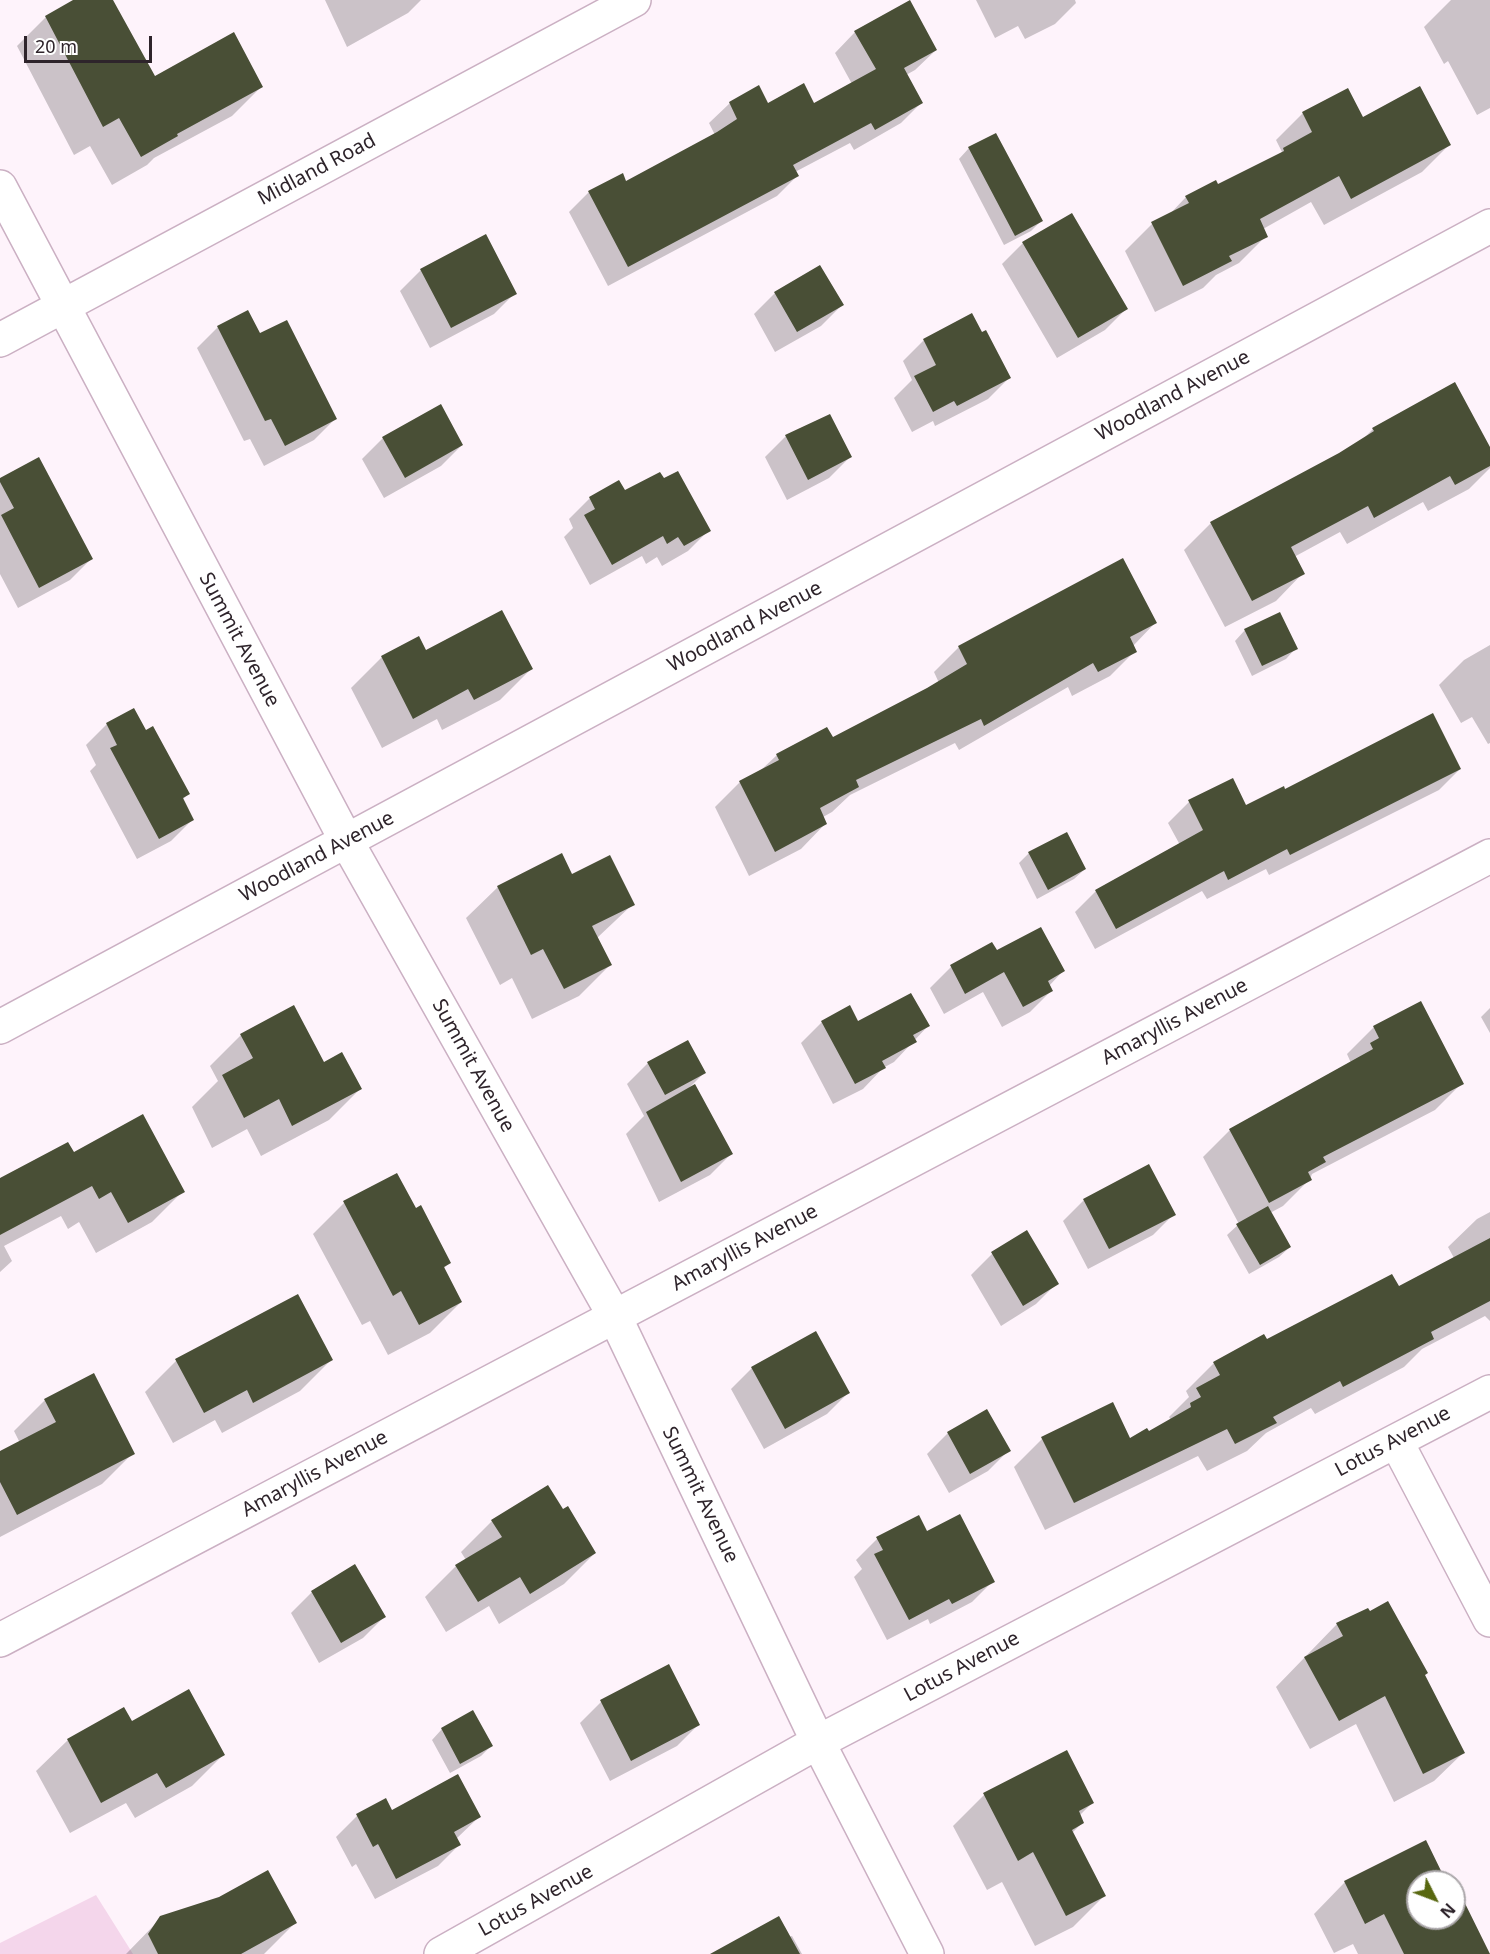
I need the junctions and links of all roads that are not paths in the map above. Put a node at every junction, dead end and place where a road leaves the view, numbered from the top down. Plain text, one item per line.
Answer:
1 (634, 0) edge
2 (0, 187) edge
3 (1490, 226) edge
4 (62, 307) junction
5 (0, 340) edge
6 (347, 842) junction
7 (1490, 856) edge
8 (0, 1027) edge
9 (615, 1317) junction
10 (1490, 1392) edge
11 (1396, 1441) junction
12 (1490, 1620) edge
13 (0, 1640) edge
14 (818, 1742) junction
15 (441, 1954) edge
16 (927, 1954) edge

1 - 4 street, Midland Road
2 - 4 street, Summit Avenue
3 - 6 street, Woodland Avenue
4 - 5 street, Midland Road
4 - 6 street, Summit Avenue
6 - 8 street, Woodland Avenue
6 - 9 street, Summit Avenue
7 - 9 street, Amaryllis Avenue
9 - 13 street, Amaryllis Avenue
9 - 14 street, Summit Avenue
10 - 11 street, Lotus Avenue
11 - 12 street
11 - 14 street, Lotus Avenue
14 - 15 street, Lotus Avenue
14 - 16 street, Summit Avenue

